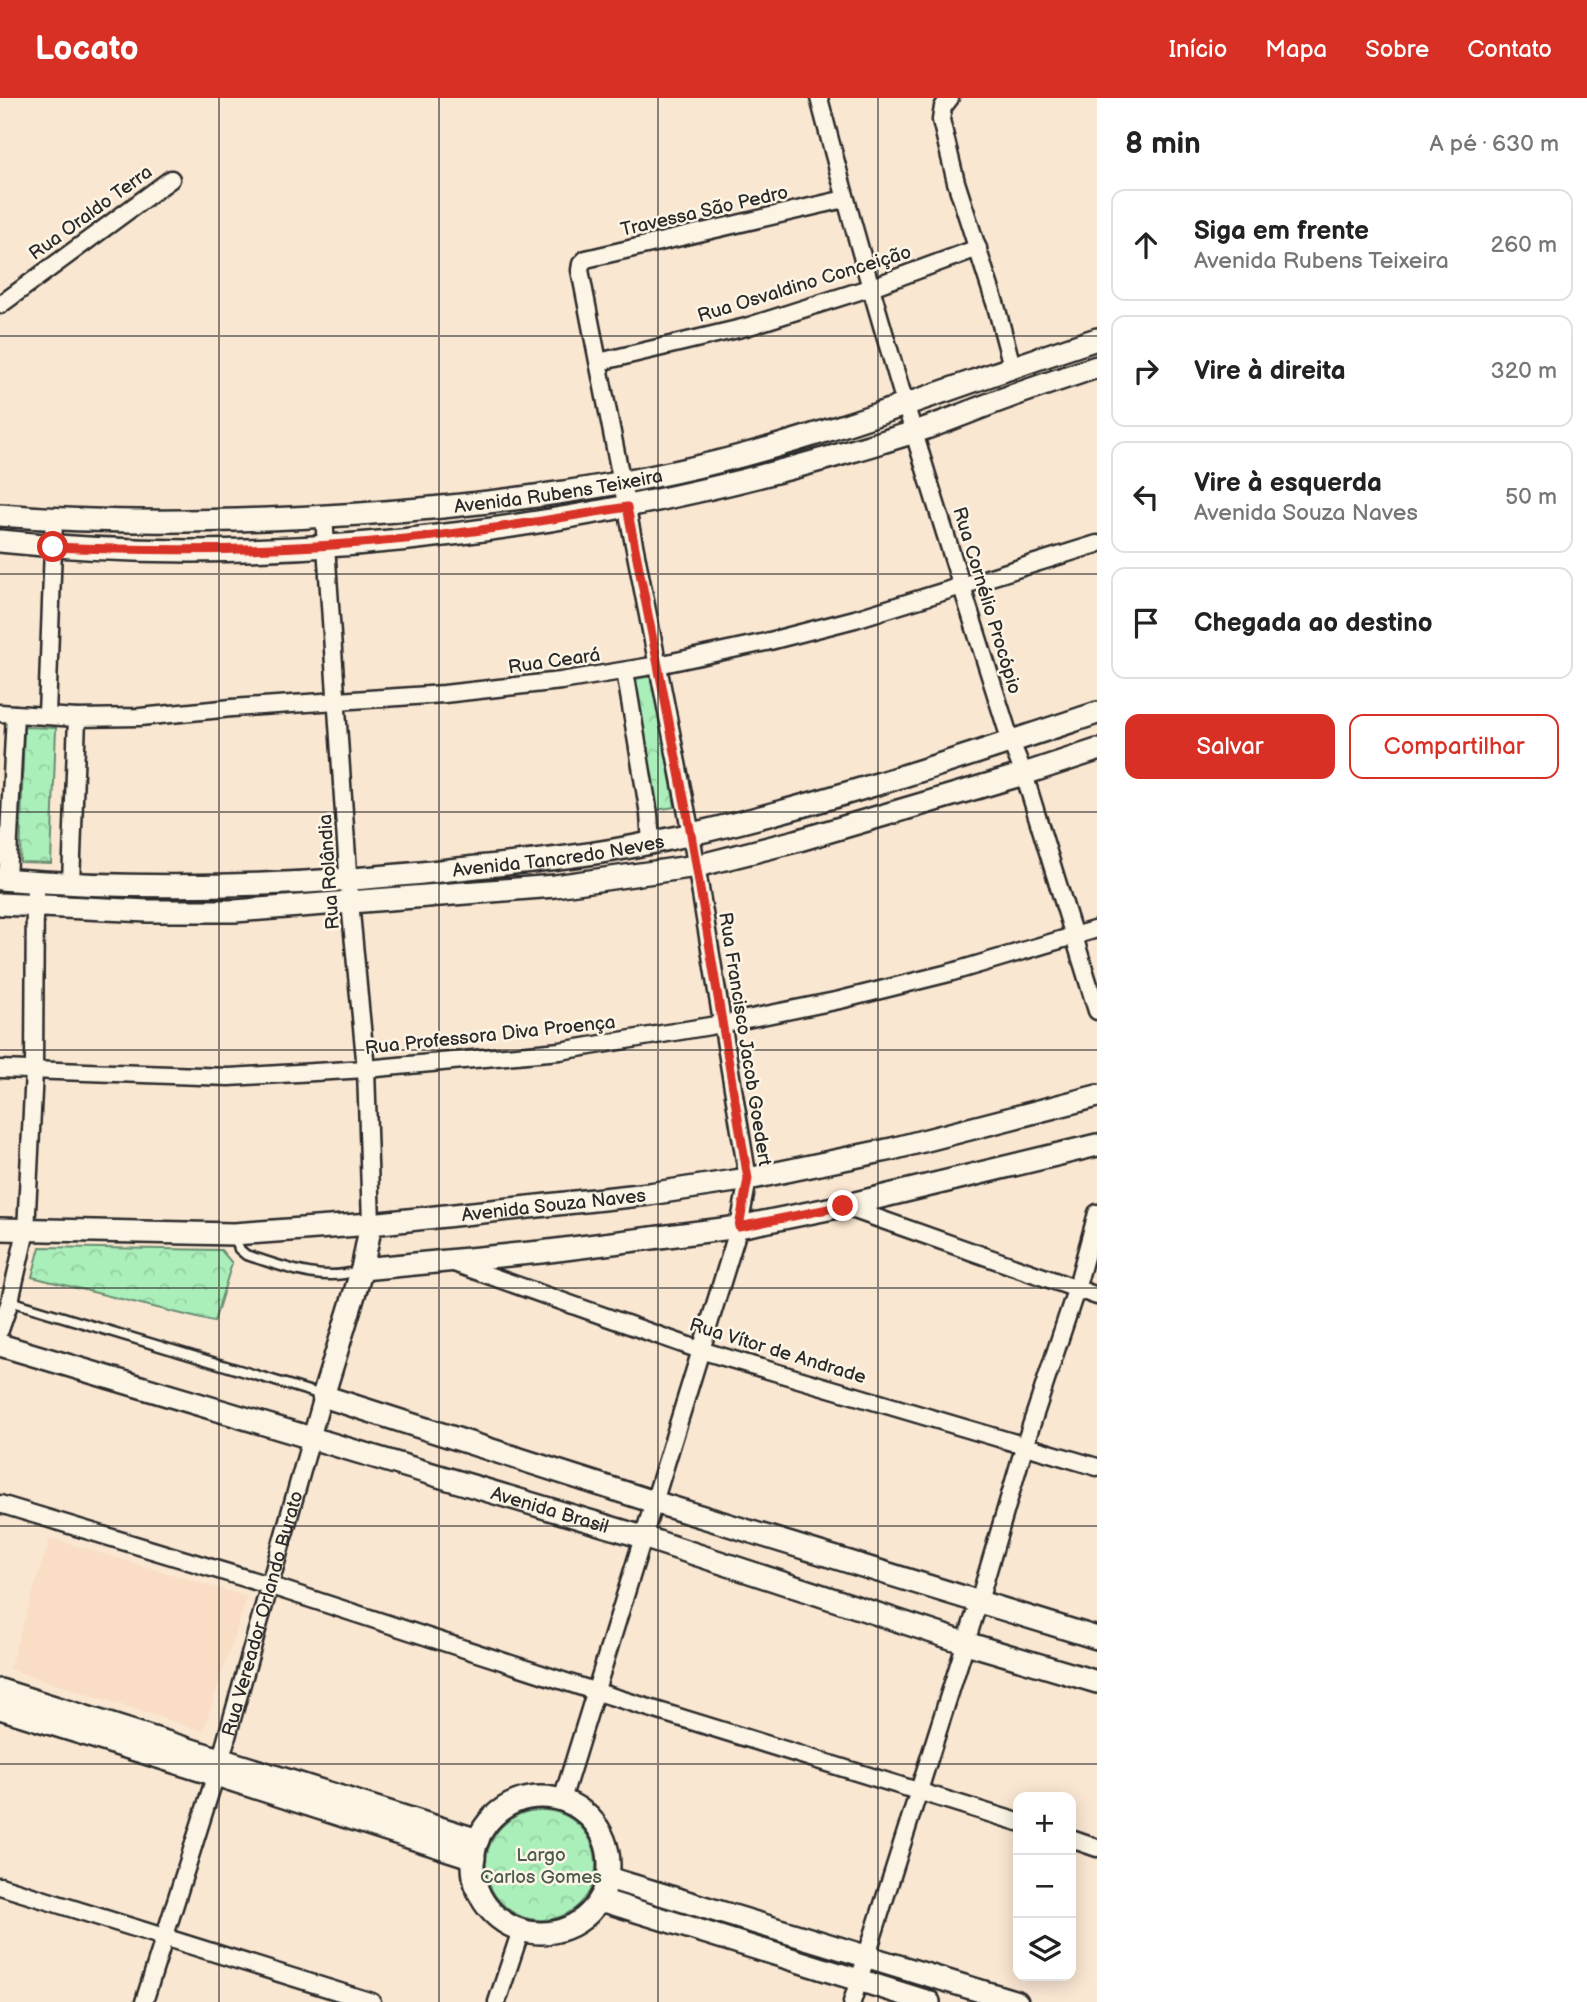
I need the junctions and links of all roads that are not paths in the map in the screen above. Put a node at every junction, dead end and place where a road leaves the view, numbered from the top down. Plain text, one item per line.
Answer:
1 (819, 98) edge
2 (950, 98) edge
3 (172, 179) dead end
4 (845, 199) junction
5 (978, 248) junction
6 (580, 270) joint
7 (869, 288) junction
8 (0, 305) edge
9 (1097, 339) edge
10 (599, 362) junction
11 (1012, 366) junction
12 (1097, 366) edge
13 (904, 406) junction
14 (913, 433) junction
15 (621, 483) junction
16 (627, 507) junction
17 (0, 514) edge
18 (324, 516) junction
19 (54, 519) junction
20 (0, 541) edge
21 (1097, 544) edge
22 (327, 545) junction
23 (53, 547) junction
24 (962, 587) junction
25 (659, 665) junction
26 (625, 671) junction
27 (338, 703) junction
28 (7, 713) edge
29 (1097, 713) edge
30 (47, 715) junction
31 (77, 718) junction
32 (1011, 742) junction
33 (1097, 750) edge
34 (1024, 774) junction
35 (691, 834) junction
36 (651, 843) junction
37 (697, 866) junction
38 (4, 879) edge
39 (349, 879) junction
40 (35, 881) junction
41 (71, 884) junction
42 (350, 902) junction
43 (0, 904) edge
44 (33, 906) junction
45 (1097, 929) edge
46 (1075, 937) junction
47 (1097, 1011) edge
48 (722, 1024) junction
49 (0, 1069) edge
50 (366, 1069) junction
51 (34, 1071) junction
52 (1097, 1096) edge
53 (1097, 1145) edge
54 (748, 1179) junction
55 (843, 1206) junction
56 (1097, 1213) edge
57 (371, 1224) junction
58 (739, 1227) junction
59 (0, 1229) edge
60 (26, 1231) junction
61 (234, 1234) junction
62 (451, 1262) junction
63 (362, 1269) junction
64 (1076, 1290) junction
65 (1097, 1296) edge
66 (10, 1301) junction
67 (0, 1331) edge
68 (0, 1345) edge
69 (699, 1350) junction
70 (323, 1395) junction
71 (312, 1438) junction
72 (1025, 1444) junction
73 (1097, 1467) edge
74 (654, 1502) junction
75 (0, 1504) edge
76 (643, 1537) junction
77 (268, 1586) junction
78 (979, 1601) junction
79 (1097, 1638) edge
80 (966, 1643) junction
81 (1097, 1682) edge
82 (0, 1690) edge
83 (594, 1691) junction
84 (0, 1709) edge
85 (219, 1766) junction
86 (919, 1790) junction
87 (562, 1800) junction
88 (1013, 1820) edge
89 (1076, 1841) edge
90 (1097, 1848) edge
91 (476, 1849) junction
92 (608, 1878) junction
93 (0, 1886) edge
94 (601, 1900) junction
95 (521, 1930) junction
96 (164, 1938) junction
97 (867, 1956) junction
98 (859, 1980) junction
99 (144, 2002) edge
100 (372, 2002) edge
101 (497, 2002) edge
102 (852, 2002) edge
103 (929, 2002) edge
104 (1017, 2002) edge

1 - 4 street, Rua Cornélio Procópio
2 - 5 street
3 - 8 street, Rua Oraldo Terra
4 - 6 street, Travessa São Pedro
4 - 7 street, Rua Cornélio Procópio
5 - 7 street, Rua Osvaldino Conceição
5 - 11 street
6 - 10 street, Rua Francisco Jacob Goedert
7 - 10 street, Rua Osvaldino Conceição
7 - 13 street, Rua Cornélio Procópio
9 - 11 street, Avenida Rubens Teixeira
10 - 15 street, Rua Francisco Jacob Goedert
11 - 13 street, Avenida Rubens Teixeira
12 - 14 street, Avenida Rubens Teixeira
13 - 14 street, Rua Cornélio Procópio
13 - 15 street, Avenida Rubens Teixeira
14 - 16 street, Avenida Rubens Teixeira
14 - 24 street, Rua Cornélio Procópio
15 - 16 street, Rua Francisco Jacob Goedert
15 - 18 street, Avenida Rubens Teixeira
16 - 22 street, Avenida Rubens Teixeira
16 - 25 street, Rua Francisco Jacob Goedert
17 - 19 street, Avenida Rubens Teixeira
18 - 19 street, Avenida Rubens Teixeira
18 - 22 street, Rua Rolândia
19 - 23 street
20 - 23 street, Avenida Rubens Teixeira
21 - 24 street, Rua Ceará
22 - 23 street, Avenida Rubens Teixeira
22 - 27 street, Rua Rolândia
23 - 30 street
24 - 25 street, Rua Ceará
24 - 32 street, Rua Cornélio Procópio
25 - 26 street, Rua Ceará
25 - 35 street, Rua Francisco Jacob Goedert
26 - 27 street, Rua Ceará
26 - 36 street
27 - 31 street, Rua Ceará
27 - 39 street, Rua Rolândia
28 - 30 street, Rua Ceará
28 - 38 street
29 - 32 street, Avenida Tancredo Neves
30 - 31 street, Rua Ceará
31 - 41 street
32 - 34 street, Rua Cornélio Procópio
32 - 35 street, Avenida Tancredo Neves
33 - 34 street, Avenida Tancredo Neves
34 - 37 street, Avenida Tancredo Neves
34 - 46 street, Rua Cornélio Procópio
35 - 36 street, Avenida Tancredo Neves
35 - 37 street, Rua Francisco Jacob Goedert
36 - 39 street, Avenida Tancredo Neves
37 - 42 street, Avenida Tancredo Neves
37 - 48 street, Rua Francisco Jacob Goedert
38 - 40 street, Avenida Tancredo Neves
39 - 41 street, Avenida Tancredo Neves
39 - 42 street, Rua Rolândia
40 - 41 street, Avenida Tancredo Neves
40 - 44 street
42 - 44 street, Avenida Tancredo Neves
42 - 50 street, Rua Rolândia
43 - 44 street, Avenida Tancredo Neves
44 - 51 street
45 - 46 street, Rua Professora Diva Proença
46 - 47 street, Rua Cornélio Procópio
46 - 48 street, Rua Professora Diva Proença
48 - 50 street, Rua Professora Diva Proença
48 - 54 street, Rua Francisco Jacob Goedert
49 - 51 street, Rua Professora Diva Proença
50 - 51 street, Rua Professora Diva Proença
50 - 57 street, Rua Rolândia
51 - 60 street
52 - 54 street, Avenida Souza Naves
53 - 55 street
54 - 57 street, Avenida Souza Naves
54 - 58 street, Rua Francisco Jacob Goedert
55 - 58 street
55 - 64 street
56 - 64 street
57 - 61 street, Avenida Souza Naves
57 - 63 street, Rua Vereador Orlando Burato
58 - 62 street
58 - 69 street, Rua Francisco Jacob Goedert
59 - 60 street, Avenida Souza Naves
60 - 61 street, Avenida Souza Naves
60 - 66 street
61 - 63 lane
62 - 63 street
62 - 69 street, Rua Vítor de Andrade
63 - 70 street, Rua Vereador Orlando Burato
64 - 65 street
64 - 72 street
66 - 67 street
66 - 70 lane, Avenida Brasil
68 - 71 street, Avenida Brasil
69 - 72 street, Rua Vítor de Andrade
69 - 74 street, Rua Francisco Jacob Goedert
70 - 71 street, Rua Vereador Orlando Burato
70 - 74 street, Avenida Brasil
71 - 76 street, Avenida Brasil
71 - 77 street, Rua Vereador Orlando Burato
72 - 73 street, Rua Vítor de Andrade
72 - 78 street
74 - 76 street, Rua Francisco Jacob Goedert
74 - 78 street, Avenida Brasil
75 - 77 street
76 - 80 street, Avenida Brasil
76 - 83 street, Rua Francisco Jacob Goedert
77 - 83 street
77 - 85 street, Rua Vereador Orlando Burato
78 - 79 street, Avenida Brasil
78 - 80 street
80 - 81 street, Avenida Brasil
80 - 86 street
82 - 85 street
83 - 86 street
83 - 87 street, Rua Francisco Jacob Goedert
84 - 85 street
85 - 91 street
85 - 96 street, Rua Vereador Orlando Burato
86 - 88 street
86 - 97 street
87 - 91 street
87 - 92 street
89 - 90 street
91 - 95 street
92 - 94 street
92 - 97 street
93 - 96 street
94 - 95 street
94 - 98 street
95 - 101 street
96 - 99 street, Rua Vereador Orlando Burato
96 - 100 street
97 - 98 street
97 - 104 street
98 - 102 street
98 - 103 street

